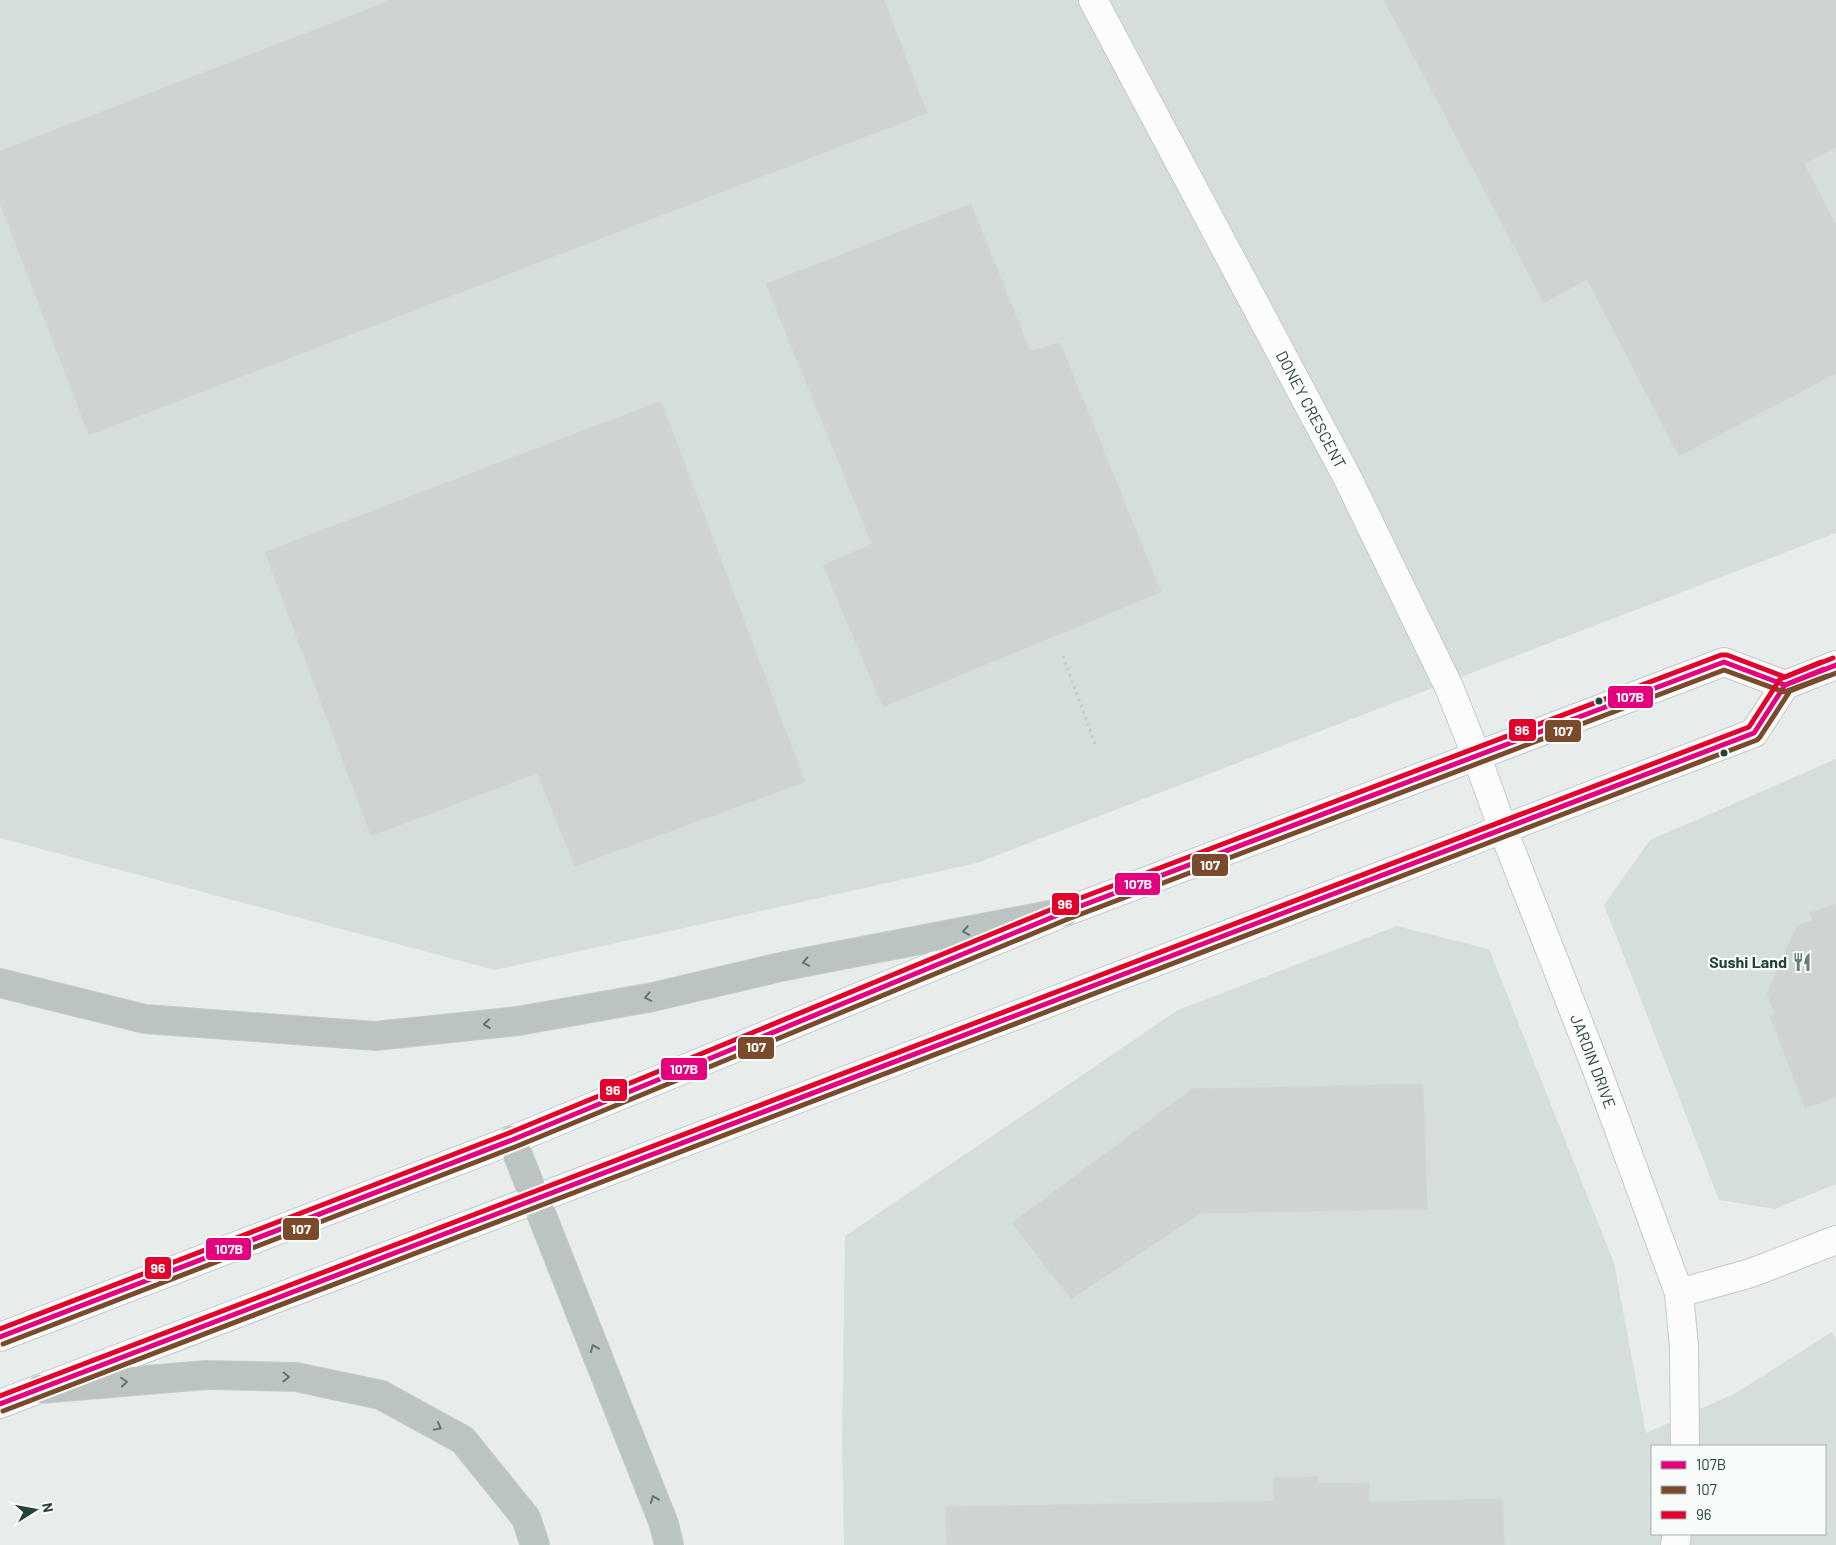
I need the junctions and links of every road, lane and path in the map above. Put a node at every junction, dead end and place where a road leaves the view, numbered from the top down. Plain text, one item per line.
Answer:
1 (1093, 0) edge
2 (1063, 656) dead end
3 (1836, 665) edge
4 (1785, 685) junction
5 (1095, 744) dead end
6 (1477, 757) junction
7 (1502, 830) junction
8 (1065, 912) junction
9 (0, 983) edge
10 (512, 1140) junction
11 (536, 1200) junction
12 (1836, 1240) edge
13 (1679, 1293) junction
14 (0, 1337) edge
15 (40, 1389) junction
16 (0, 1404) edge
17 (1685, 1445) edge
18 (535, 1545) edge
19 (669, 1545) edge

1 - 6 main road, DONEY CRESCENT
2 - 5 path
3 - 4 main road
4 - 6 main road
4 - 7 main road
6 - 7 main road, DONEY CRESCENT
6 - 8 main road
7 - 11 main road
7 - 13 main road, JARDIN DRIVE
8 -> 9 highway
8 - 10 main road
10 - 11 highway
10 - 14 main road
11 - 15 main road
19 -> 11 highway
12 - 13 main road
13 - 17 main road, JARDIN DRIVE
15 - 16 main road
15 -> 18 highway

